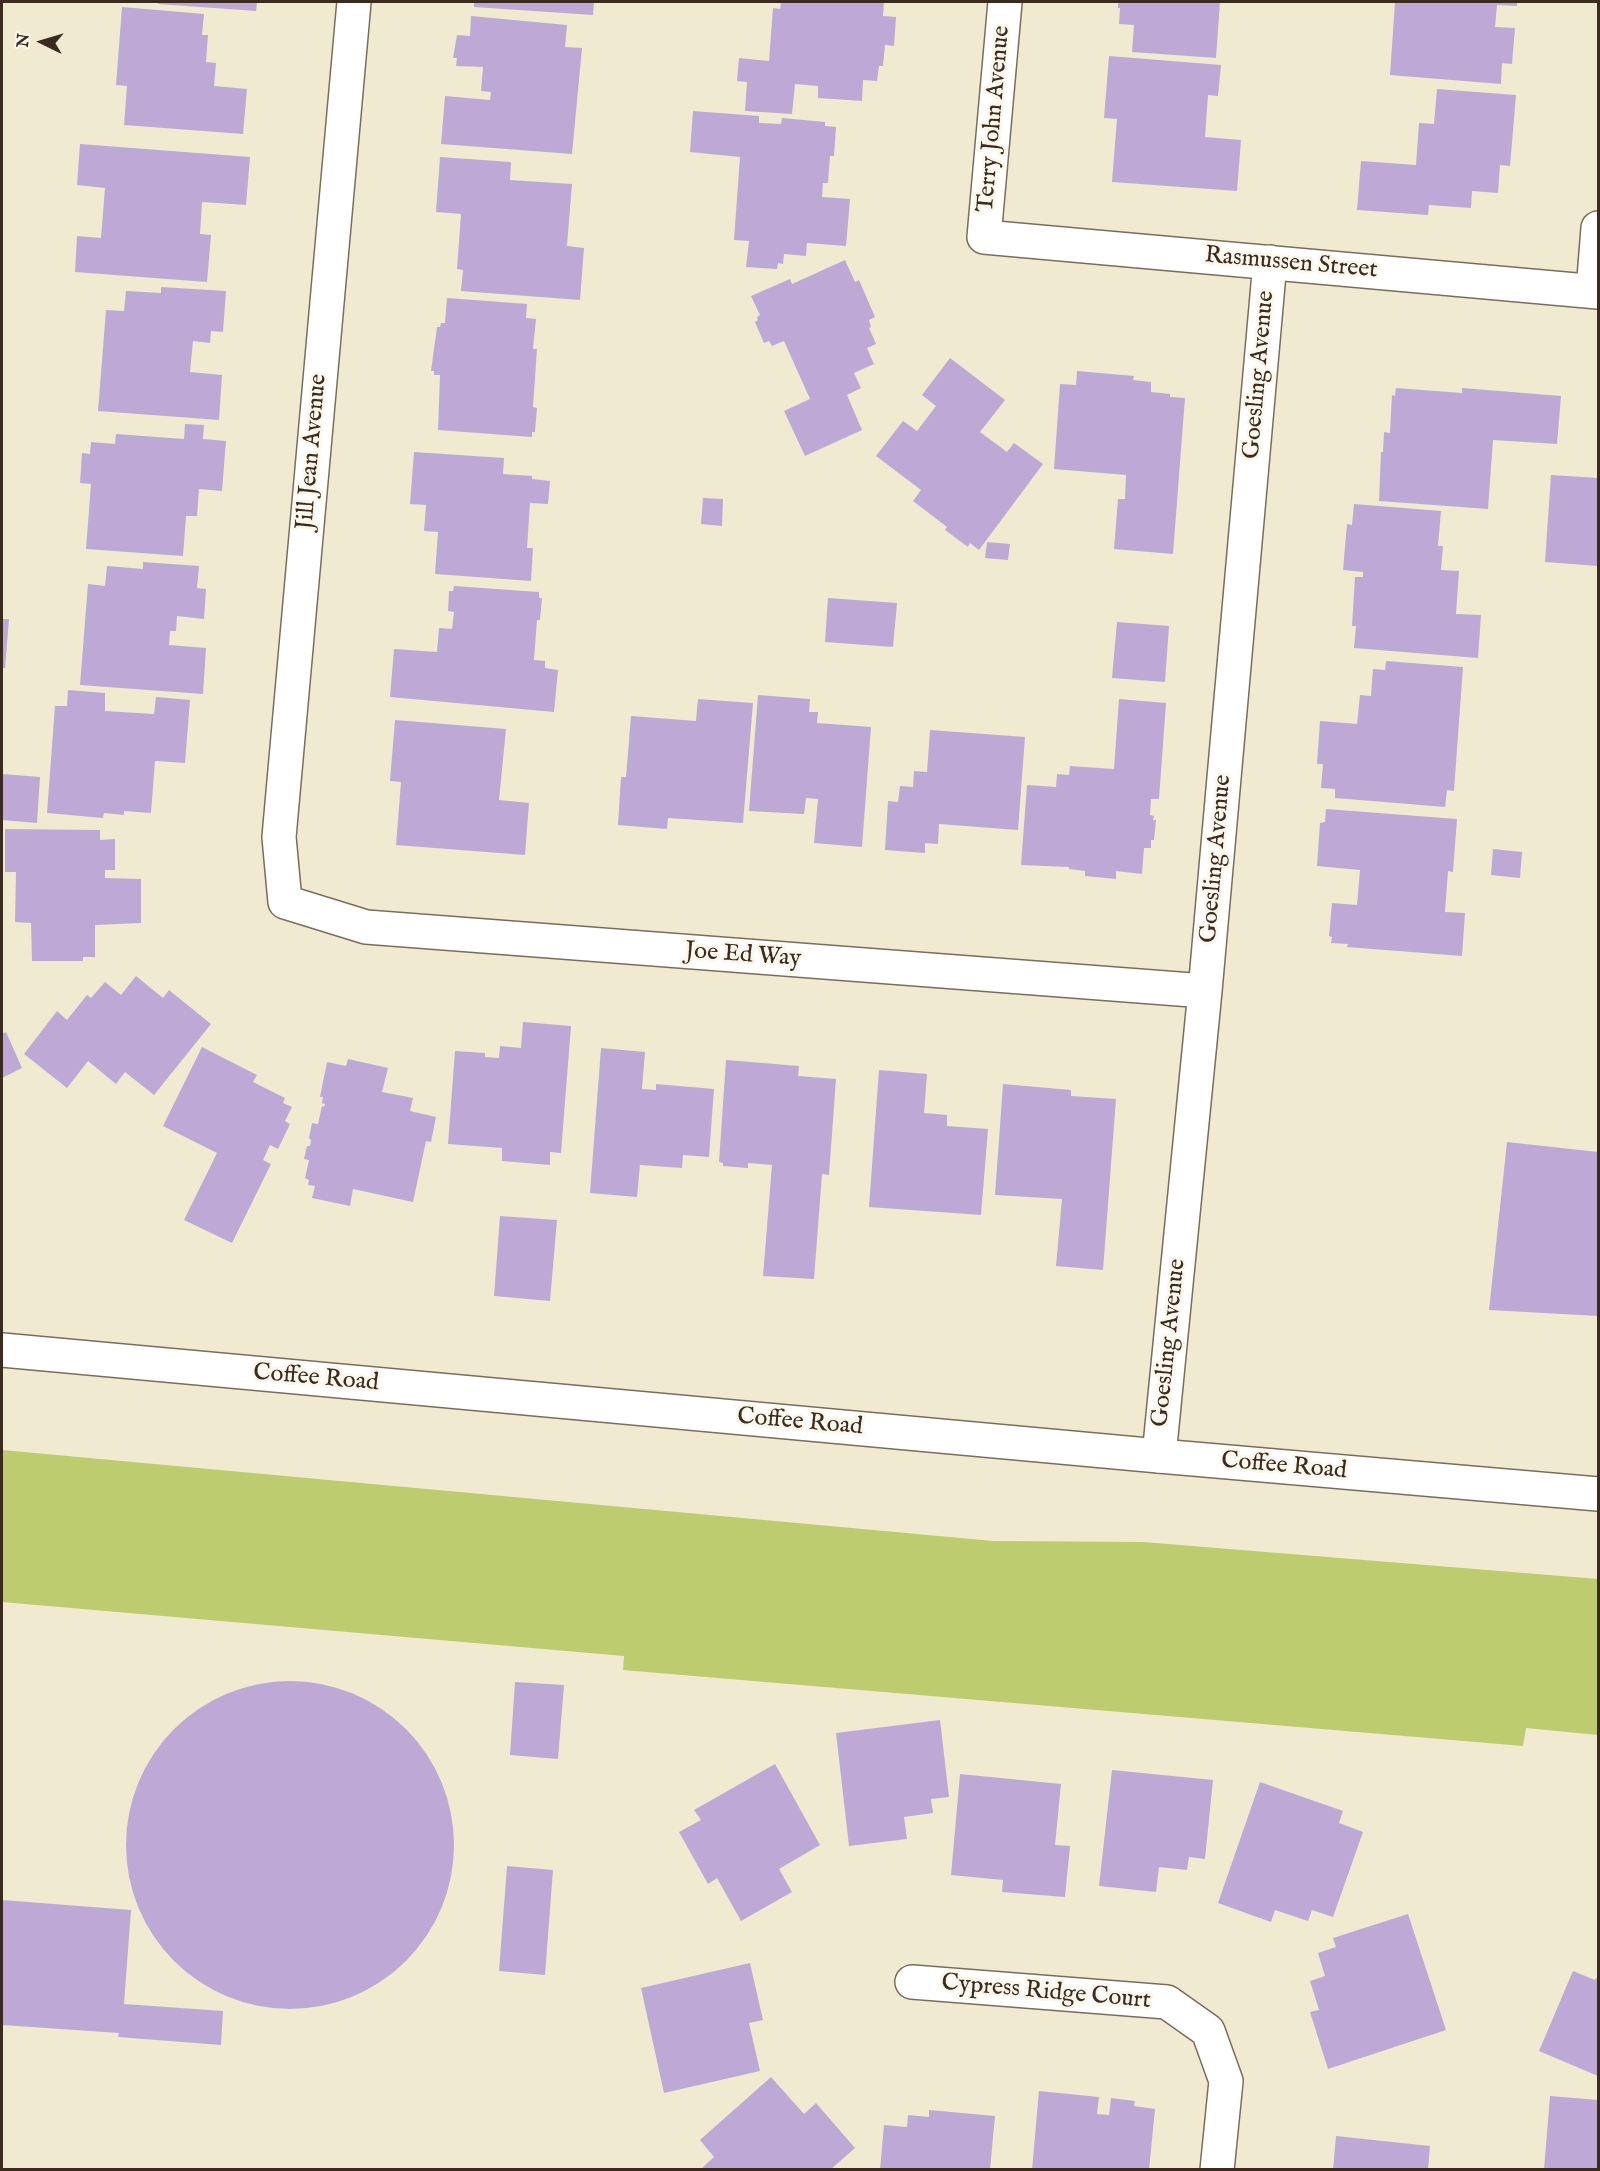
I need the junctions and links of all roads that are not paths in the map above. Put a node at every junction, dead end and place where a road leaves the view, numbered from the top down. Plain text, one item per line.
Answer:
1 (354, 2) edge
2 (1005, 2) edge
3 (1599, 228) edge
4 (984, 237) joint
5 (1270, 262) junction
6 (1596, 292) edge
7 (285, 902) joint
8 (1205, 991) junction
9 (2, 1350) edge
10 (1159, 1456) junction
11 (1599, 1494) edge
12 (912, 1982) dead end
13 (1217, 2169) edge

1 - 7 street, Jill Jean Avenue
2 - 4 street, Terry John Avenue
3 - 6 street
4 - 5 street, Rasmussen Street
5 - 6 street, Rasmussen Street
5 - 8 street, Goesling Avenue
7 - 8 street, Joe Ed Way
8 - 10 street, Goesling Avenue
9 - 10 street, Coffee Road
10 - 11 street, Coffee Road
12 - 13 street, Cypress Ridge Court

